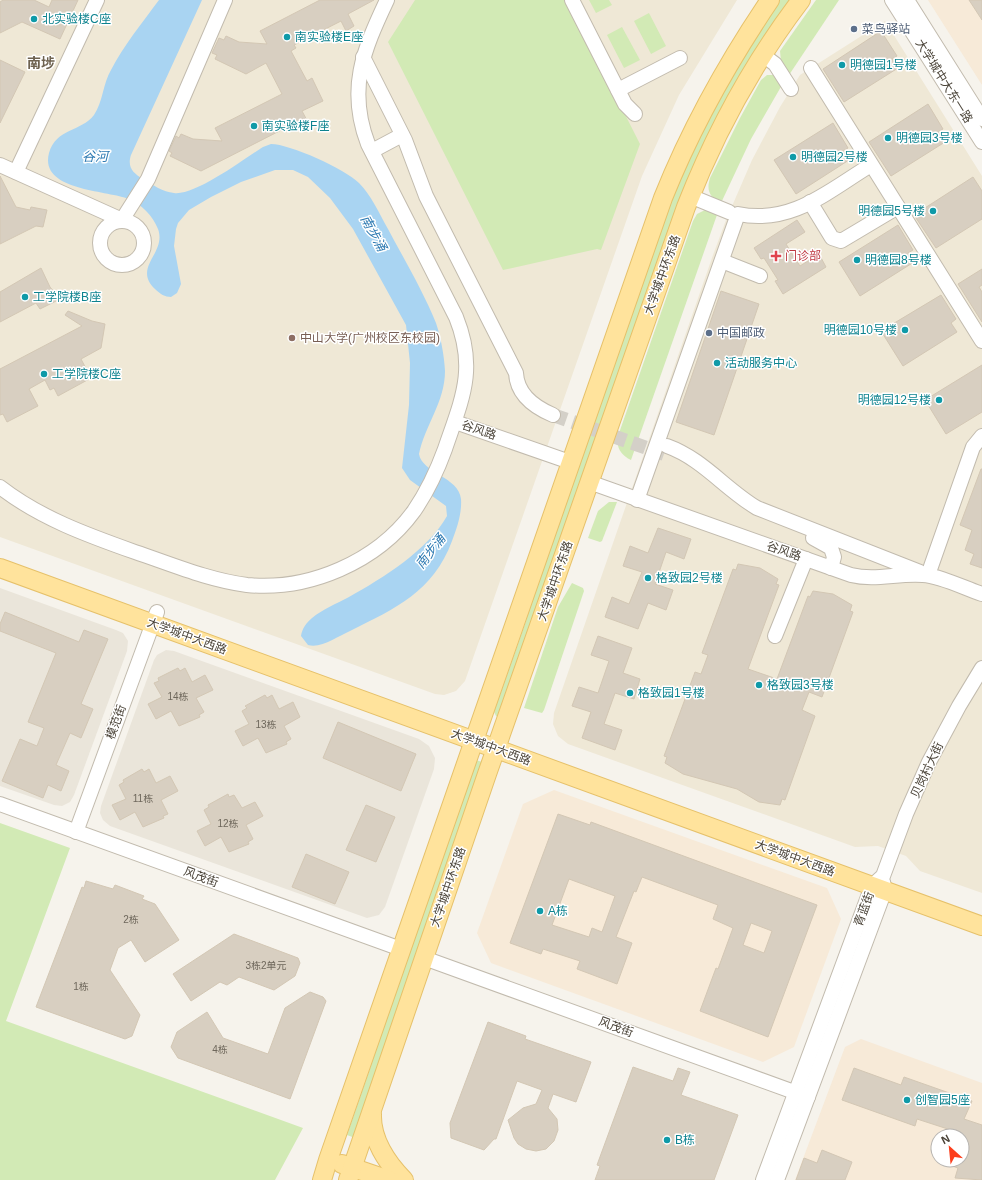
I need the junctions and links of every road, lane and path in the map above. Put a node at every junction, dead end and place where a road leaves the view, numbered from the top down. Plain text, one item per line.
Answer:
1 (97, 0) edge
2 (226, 0) edge
3 (387, 0) edge
4 (572, 0) edge
5 (770, 0) edge
6 (801, 0) edge
7 (892, 0) edge
8 (907, 0) edge
9 (763, 55) junction
10 (363, 57) junction
11 (680, 58) dead end
12 (811, 68) dead end
13 (791, 89) dead end
14 (618, 90) junction
15 (635, 114) dead end
16 (982, 120) edge
17 (402, 135) junction
18 (982, 142) edge
19 (372, 151) junction
20 (871, 164) junction
21 (0, 165) edge
22 (16, 172) junction
23 (690, 196) junction
24 (810, 202) junction
25 (898, 207) junction
26 (730, 212) dead end
27 (722, 261) junction
28 (760, 276) dead end
29 (982, 341) edge
30 (554, 411) tunnel mouth
31 (455, 422) junction
32 (982, 436) edge
33 (570, 462) junction
34 (589, 482) junction
35 (0, 487) edge
36 (637, 500) junction
37 (0, 556) edge
38 (806, 559) junction
39 (0, 568) edge
40 (831, 568) junction
41 (928, 575) junction
42 (982, 594) edge
43 (155, 618) junction
44 (775, 636) dead end
45 (982, 668) edge
46 (476, 735) junction
47 (498, 743) junction
48 (0, 804) edge
49 (76, 832) junction
50 (880, 884) junction
51 (982, 913) edge
52 (982, 926) edge
53 (401, 950) junction
54 (424, 958) junction
55 (802, 1094) junction
56 (372, 1112) junction
57 (328, 1160) junction
58 (351, 1174) edge
59 (311, 1180) edge
60 (322, 1180) edge
61 (389, 1180) edge
62 (404, 1180) edge
63 (763, 1180) edge
64 (777, 1180) edge

1 - 22 street
2 - 22 street
3 - 10 street
4 - 14 street
5 - 33 main road, 大学城中环东路
6 - 9 main road, 大学城中环东路
7 - 18 street, 大学城中大东一路
8 - 16 street, 大学城中大东一路
9 - 13 street
9 - 23 main road, 大学城中环东路
10 - 17 street
10 - 19 street
11 - 14 street
12 - 20 street
14 - 15 street
17 - 19 street
17 - 30 street
19 - 31 street
20 - 24 street
20 - 25 street
21 - 22 street
23 - 26 street
23 - 34 main road, 大学城中环东路
24 - 25 street
24 - 27 street
25 - 29 street
27 - 28 street
27 - 36 street
31 - 33 street, 谷风路
31 - 35 street
32 - 41 street
33 - 46 main road, 大学城中环东路
34 - 36 street, 谷风路
34 - 47 main road, 大学城中环东路
36 - 38 street, 谷风路
37 - 43 main road, 大学城中大西路
38 - 40 street, 谷风路
38 - 44 street
39 - 43 main road, 大学城中大西路
40 - 41 street, 谷风路
40 - 41 street
41 - 42 street, 谷风路
43 - 46 main road, 大学城中大西路
43 - 49 street, 模范街
45 - 50 street, 贝岗村大街
46 - 47 main road, 大学城中大西路
46 - 53 main road, 大学城中环东路
47 - 50 main road, 大学城中大西路
47 - 54 main road, 大学城中环东路
48 - 49 street, 风茂街
49 - 53 street, 风茂街
50 - 51 main road, 大学城中大西路
50 - 52 main road, 大学城中大西路
50 - 55 street, 青蓝街
53 - 57 main road, 大学城中环东路
54 - 55 street, 风茂街
54 - 56 main road, 大学城中环东路
55 - 63 street, 青蓝街
55 - 64 street, 青蓝街
56 - 58 main road, 大学城中环东路
56 - 62 main road
57 - 58 main road
57 - 59 main road
57 - 60 main road, 大学城中环东路
58 - 61 main road

